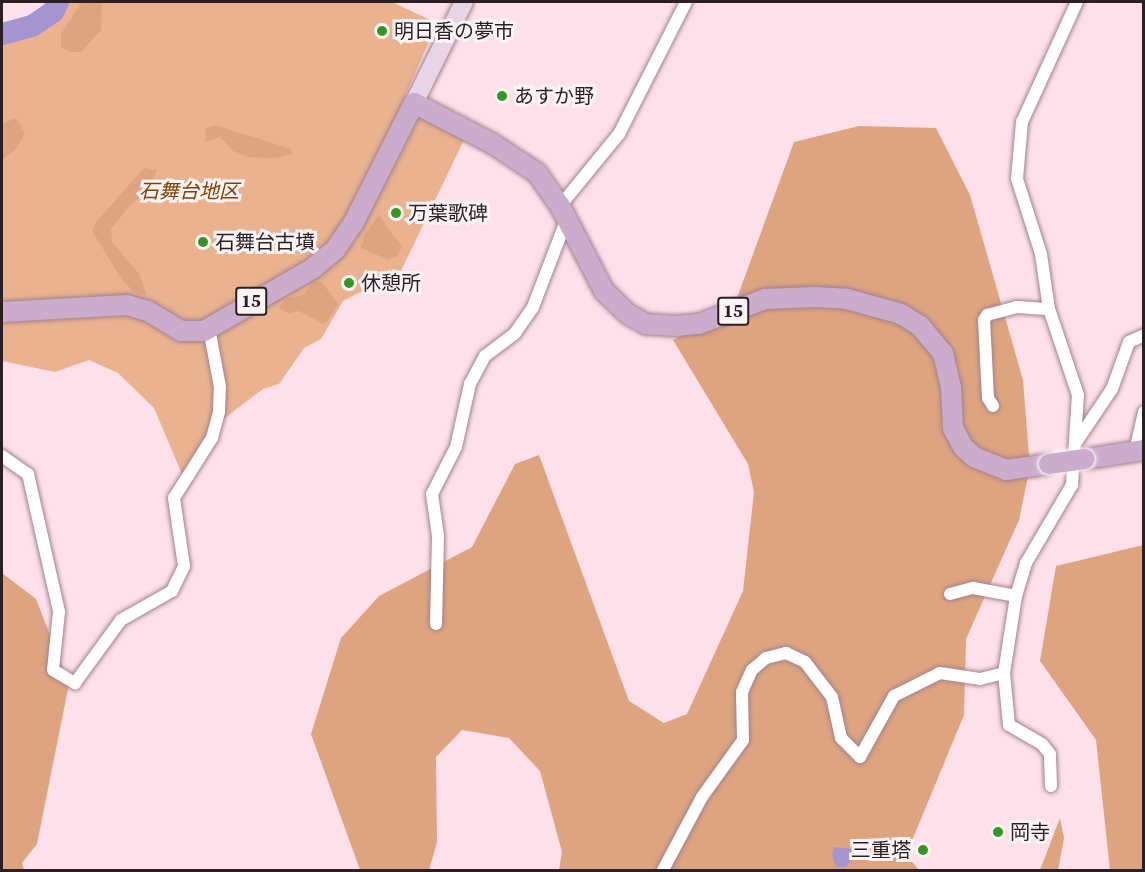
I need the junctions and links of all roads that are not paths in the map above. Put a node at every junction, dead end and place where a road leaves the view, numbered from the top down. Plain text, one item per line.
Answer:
1 (464, 2) edge
2 (686, 2) edge
3 (1077, 2) edge
4 (414, 103) junction
5 (563, 213) junction
6 (1049, 309) junction
7 (2, 312) edge
8 (209, 328) junction
9 (1143, 334) edge
10 (993, 406) dead end
11 (1143, 412) edge
12 (1139, 451) edge
13 (1080, 452) junction
14 (2, 456) edge
15 (950, 594) dead end
16 (1016, 596) junction
17 (436, 624) dead end
18 (1004, 673) junction
19 (1051, 786) dead end
20 (663, 870) edge

1 - 4 main road
2 - 5 street
3 - 6 street
4 - 5 main road, 15
4 - 8 main road, 15
5 - 13 main road, 15, bridge
5 - 17 street
6 - 10 street
6 - 13 street
7 - 8 main road, 15
8 - 14 street
9 - 13 street
11 - 12 street
12 - 13 main road, 15
13 - 16 street
15 - 16 street
16 - 18 street
18 - 19 street
18 - 20 street

